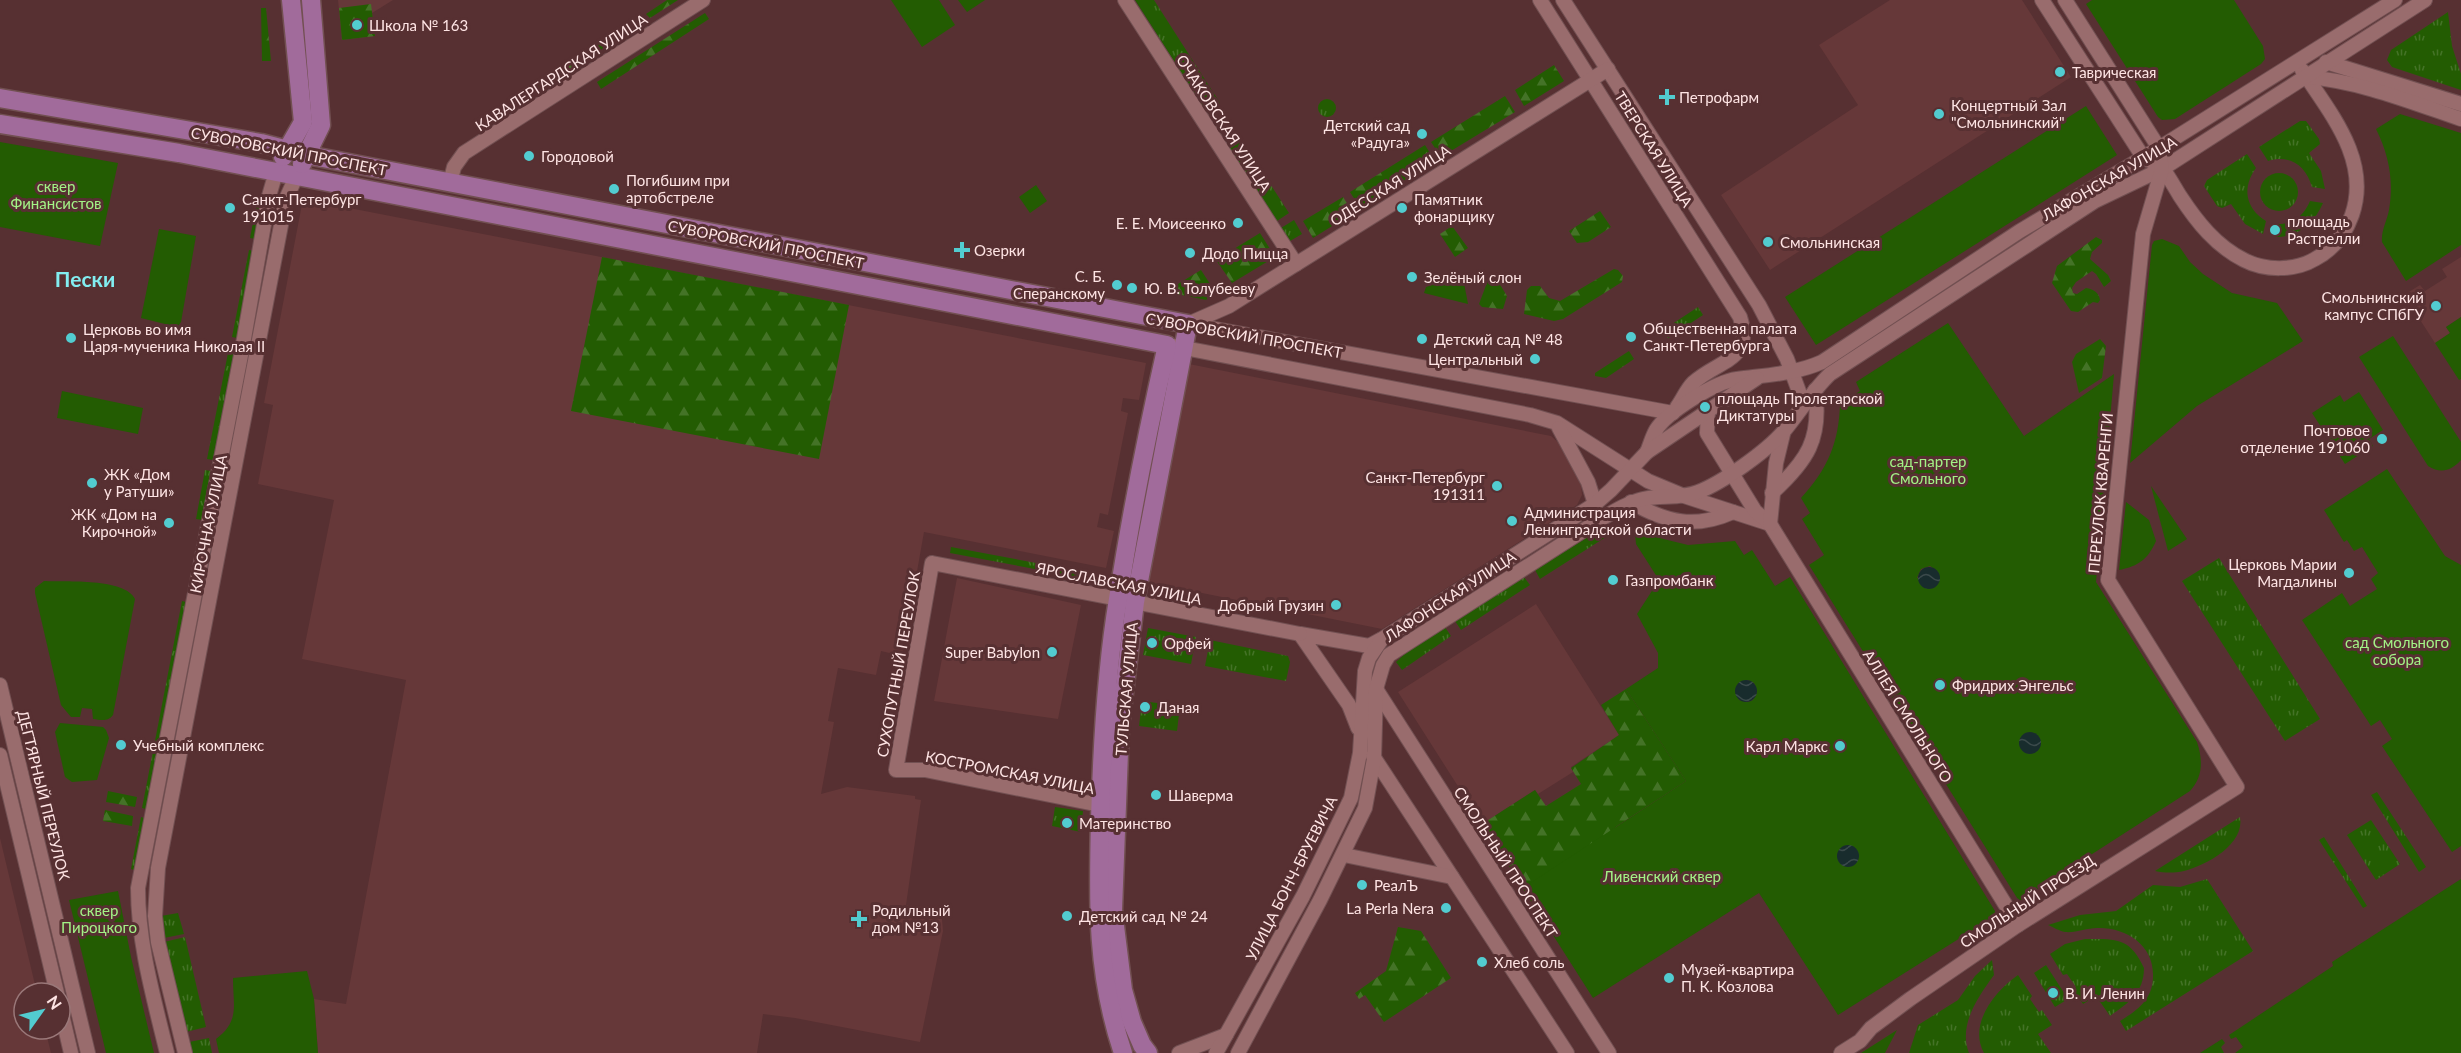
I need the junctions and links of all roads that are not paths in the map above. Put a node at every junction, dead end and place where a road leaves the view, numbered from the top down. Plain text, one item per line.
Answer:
1 (291, 0) edge
2 (311, 0) edge
3 (703, 0) edge
4 (1125, 0) edge
5 (1540, 0) edge
6 (1563, 0) edge
7 (2042, 0) edge
8 (2065, 0) edge
9 (2394, 0) edge
10 (2425, 0) edge
11 (2297, 61) junction
12 (2330, 62) junction
13 (1608, 69) junction
14 (2307, 77) junction
15 (1591, 80) junction
16 (0, 98) edge
17 (2461, 104) edge
18 (2461, 119) edge
19 (0, 124) edge
20 (286, 148) junction
21 (2159, 148) junction
22 (307, 155) junction
23 (2143, 157) junction
24 (2162, 169) junction
25 (276, 172) junction
26 (296, 177) junction
27 (450, 183) junction
28 (1296, 264) junction
29 (1188, 324) junction
30 (1175, 346) junction
31 (1792, 372) junction
32 (1757, 378) junction
33 (1815, 390) junction
34 (1804, 405) junction
35 (1708, 410) junction
36 (1673, 413) junction
37 (1557, 423) junction
38 (1783, 432) junction
39 (1647, 452) junction
40 (1630, 471) junction
41 (1730, 473) junction
42 (1772, 492) junction
43 (1684, 496) junction
44 (1595, 504) junction
45 (1626, 505) junction
46 (1733, 512) junction
47 (1770, 524) junction
48 (932, 563) joint
49 (1126, 601) junction
50 (1300, 634) junction
51 (1382, 639) junction
52 (1365, 671) joint
53 (0, 686) edge
54 (1376, 689) junction
55 (1360, 732) junction
56 (0, 755) edge
57 (1374, 759) junction
58 (896, 770) joint
59 (2237, 787) joint
60 (1109, 807) junction
61 (1344, 855) junction
62 (1452, 877) junction
63 (2018, 925) junction
64 (54, 981) edge
65 (1226, 1035) junction
66 (1148, 1052) edge
67 (88, 1053) edge
68 (167, 1053) edge
69 (185, 1053) edge
70 (1123, 1053) edge
71 (1179, 1053) edge
72 (1216, 1053) edge
73 (1238, 1053) edge
74 (1567, 1053) edge
75 (1609, 1053) edge
76 (1841, 1053) edge

1 - 20 main road, КИРОЧНАЯ УЛИЦА
2 - 22 main road, КИРОЧНАЯ УЛИЦА
3 - 27 street, КАВАЛЕРГАРДСКАЯ УЛИЦА
4 - 28 street, ОЧАКОВСКАЯ УЛИЦА
5 - 15 street, ТВЕРСКАЯ УЛИЦА
6 - 13 street, ТВЕРСКАЯ УЛИЦА
7 - 23 street
8 - 21 street
9 - 11 street, ЛАФОНСКАЯ УЛИЦА
10 - 12 street, ЛАФОНСКАЯ УЛИЦА
11 - 12 street
11 - 14 street
11 - 21 street, ЛАФОНСКАЯ УЛИЦА
12 - 14 street, ЛАФОНСКАЯ УЛИЦА
12 - 17 street
13 - 15 street, ОДЕССКАЯ УЛИЦА
13 - 31 street, ТВЕРСКАЯ УЛИЦА
14 - 18 street
14 - 24 street, ЛАФОНСКАЯ УЛИЦА
14 - 24 street
15 - 28 street, ОДЕССКАЯ УЛИЦА
15 - 36 street, ТВЕРСКАЯ УЛИЦА
16 - 20 main road, СУВОРОВСКИЙ ПРОСПЕКТ
19 - 25 main road, СУВОРОВСКИЙ ПРОСПЕКТ
20 - 22 main road, СУВОРОВСКИЙ ПРОСПЕКТ
20 - 25 main road, КИРОЧНАЯ УЛИЦА
21 - 23 street, ЛАФОНСКАЯ УЛИЦА
21 - 24 street
22 - 26 main road, КИРОЧНАЯ УЛИЦА
22 - 27 main road, СУВОРОВСКИЙ ПРОСПЕКТ
23 - 24 street
23 - 31 street, ЛАФОНСКАЯ УЛИЦА
24 - 33 street, ЛАФОНСКАЯ УЛИЦА
24 - 59 street, ПЕРЕУЛОК КВАРЕНГИ
25 - 26 main road, СУВОРОВСКИЙ ПРОСПЕКТ
25 - 68 street, КИРОЧНАЯ УЛИЦА
26 - 30 main road, СУВОРОВСКИЙ ПРОСПЕКТ
26 - 69 street, КИРОЧНАЯ УЛИЦА
27 - 29 main road, СУВОРОВСКИЙ ПРОСПЕКТ
28 - 29 street, ОДЕССКАЯ УЛИЦА
29 - 30 main road, ТУЛЬСКАЯ УЛИЦА
29 - 36 street, СУВОРОВСКИЙ ПРОСПЕКТ
30 - 37 street, СУВОРОВСКИЙ ПРОСПЕКТ
30 - 49 main road, ТУЛЬСКАЯ УЛИЦА
31 - 32 street
31 - 34 street
32 - 35 street
32 - 36 street
33 - 34 street
33 - 42 street
34 - 38 street
35 - 39 street
35 - 41 street
36 - 39 street
37 - 40 street
37 - 44 street
38 - 41 street
38 - 42 street
39 - 40 street
40 - 43 street
40 - 44 street
41 - 43 street
41 - 47 street
42 - 47 street
43 - 45 street
43 - 46 street
44 - 51 street, ЛАФОНСКАЯ УЛИЦА
45 - 46 street
45 - 54 street, ЛАФОНСКАЯ УЛИЦА
46 - 47 street
47 - 63 street, АЛЛЕЯ СМОЛЬНОГО
48 - 49 street, ЯРОСЛАВСКАЯ УЛИЦА
48 - 58 street, СУХОПУТНЫЙ ПЕРЕУЛОК
49 - 50 street, ЯРОСЛАВСКАЯ УЛИЦА
49 - 60 main road, ТУЛЬСКАЯ УЛИЦА
50 - 51 street, ЯРОСЛАВСКАЯ УЛИЦА
50 - 55 street
51 - 52 street, ЛАФОНСКАЯ УЛИЦА
52 - 55 street, УЛИЦА БОНЧ-БРУЕВИЧА
53 - 67 street, ДЕГТЯРНЫЙ ПЕРЕУЛОК
54 - 57 street
54 - 75 street, СМОЛЬНЫЙ ПРОСПЕКТ
55 - 57 street
55 - 65 street, УЛИЦА БОНЧ-БРУЕВИЧА
56 - 64 street
57 - 61 street
57 - 62 street
58 - 60 street, КОСТРОМСКАЯ УЛИЦА
59 - 63 street, СМОЛЬНЫЙ ПРОЕЗД
60 - 66 main road, ТУЛЬСКАЯ УЛИЦА
60 - 70 main road, ТУЛЬСКАЯ УЛИЦА
61 - 62 street
61 - 73 street
62 - 74 street
63 - 76 street, СМОЛЬНЫЙ ПРОЕЗД
65 - 71 street
65 - 72 street, УЛИЦА БОНЧ-БРУЕВИЧА

